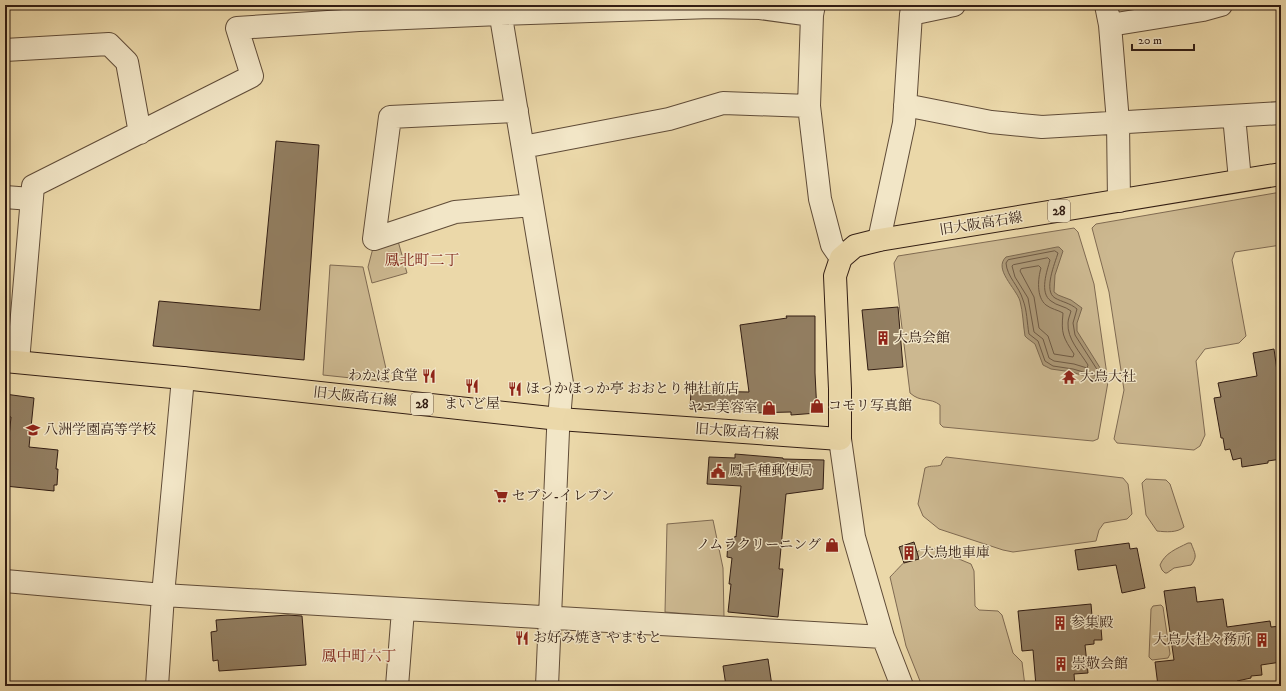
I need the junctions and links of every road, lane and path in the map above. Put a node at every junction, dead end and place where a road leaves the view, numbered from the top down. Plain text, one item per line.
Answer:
1 (954, 5) edge
2 (1221, 5) edge
3 (711, 6) edge
4 (500, 9) edge
5 (813, 10) edge
6 (1108, 15) edge
7 (5, 50) edge
8 (905, 105) junction
9 (809, 106) junction
10 (517, 111) junction
11 (1281, 113) edge
12 (1234, 116) junction
13 (1118, 122) junction
14 (140, 133) junction
15 (523, 147) junction
16 (1281, 174) edge
17 (1240, 180) junction
18 (5, 197) edge
19 (31, 199) junction
20 (1119, 200) junction
21 (532, 205) junction
22 (880, 240) junction
23 (841, 258) junction
24 (11, 361) edge
25 (183, 378) junction
26 (559, 419) junction
27 (840, 439) junction
28 (5, 581) edge
29 (163, 596) junction
30 (403, 610) junction
31 (550, 618) junction
32 (883, 638) junction
33 (157, 686) edge
34 (397, 686) edge
35 (547, 686) edge
36 (902, 686) edge

1 - 8 street
2 - 6 street
3 - 4 street
3 - 5 street
4 - 10 street
4 - 14 street
5 - 9 street
6 - 13 street
7 - 14 street
8 - 13 street
8 - 22 street
9 - 15 street
9 - 23 street
10 - 15 street
10 - 21 street
11 - 12 street
12 - 13 street
12 - 17 street
13 - 20 street
14 - 19 street
15 - 21 street
16 - 17 main road, 旧大阪高石線 / 28
17 - 20 main road, 旧大阪高石線 / 28
18 - 19 street
19 - 24 street
20 - 22 main road, 旧大阪高石線 / 28
21 - 26 street
22 - 23 main road, 旧大阪高石線 / 28
23 - 27 main road
24 - 25 main road, 旧大阪高石線 / 28
25 - 26 main road, 旧大阪高石線 / 28
25 - 29 street
26 - 27 main road, 旧大阪高石線 / 28
26 - 31 street
27 - 32 street
28 - 29 street
29 - 30 street
29 - 33 street
30 - 31 street
30 - 34 street
31 - 32 street
31 - 35 street
32 - 36 street

